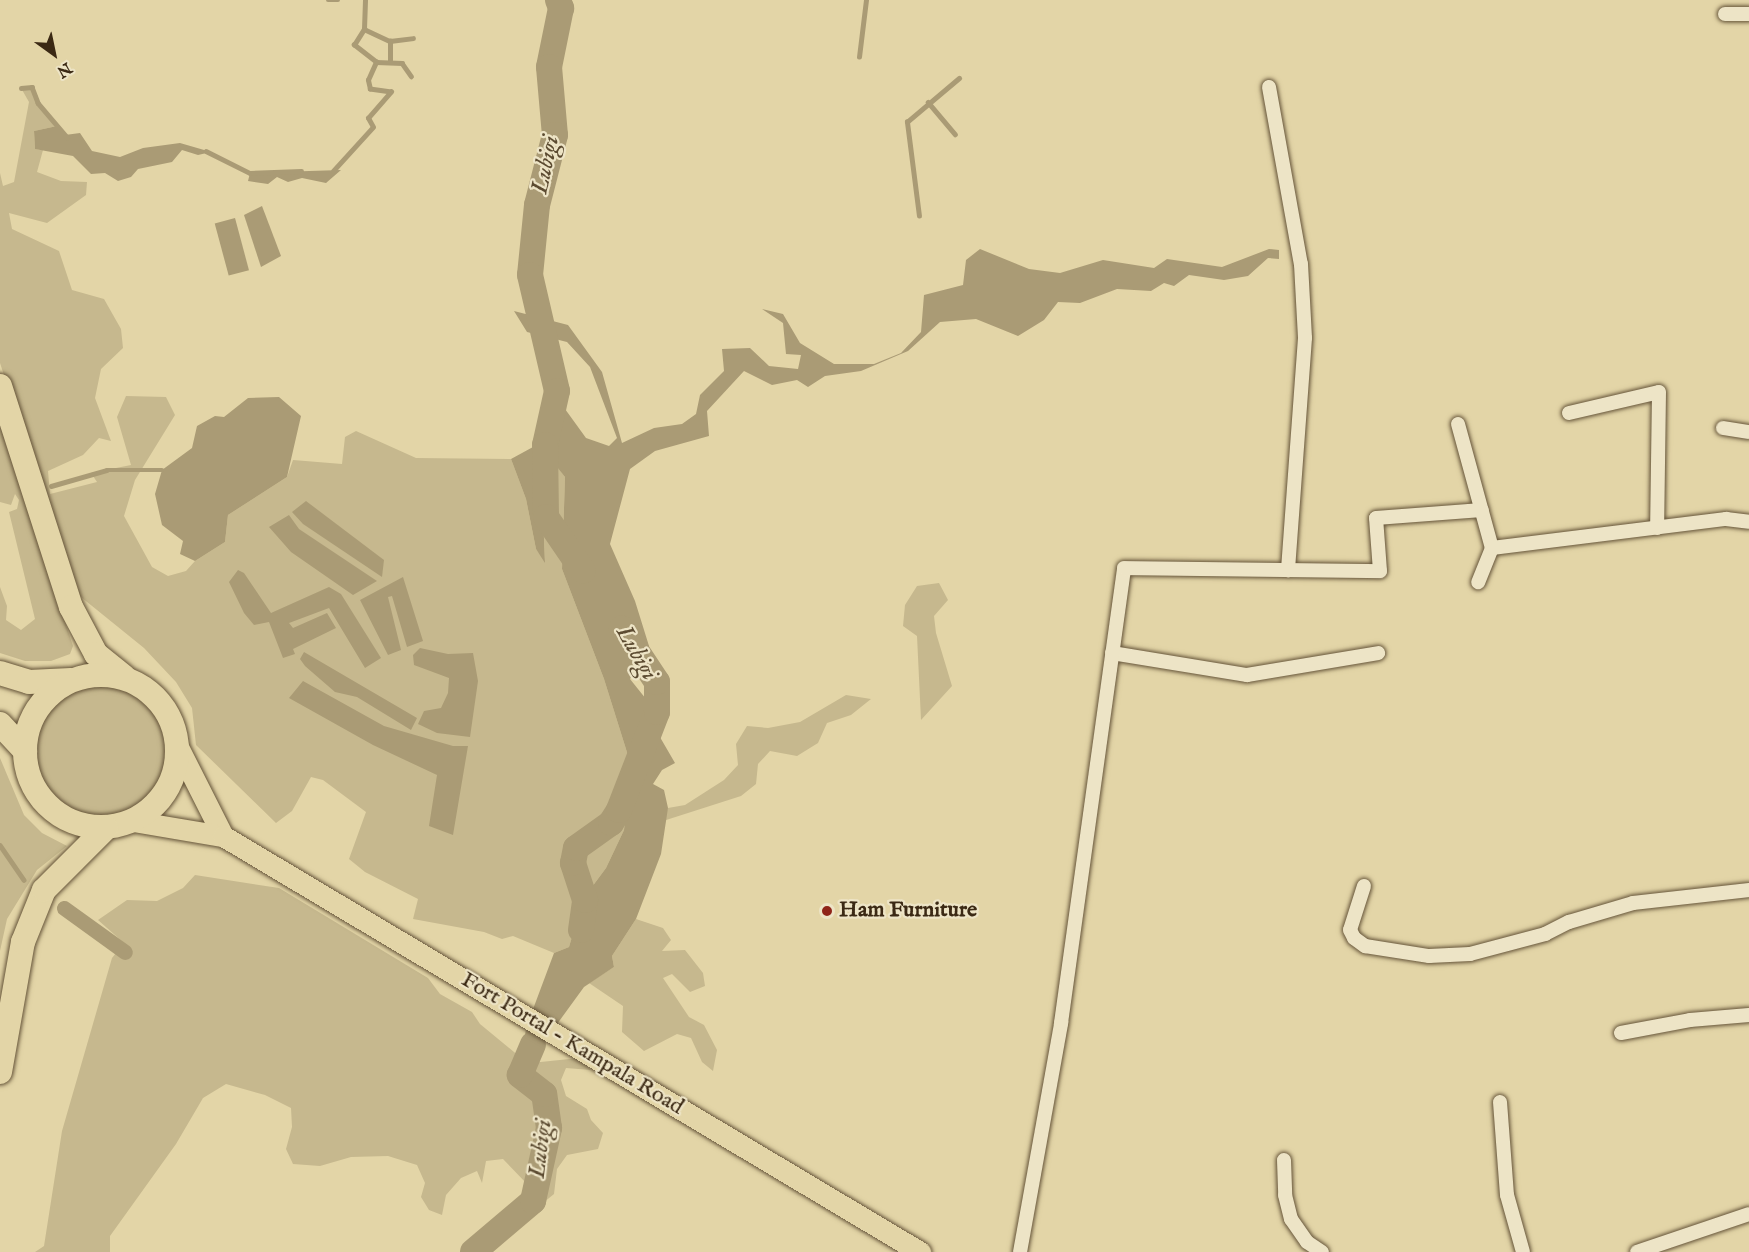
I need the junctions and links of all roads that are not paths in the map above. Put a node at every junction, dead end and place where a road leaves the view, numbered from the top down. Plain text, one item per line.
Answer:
1 (1725, 14) dead end
2 (1749, 14) edge
3 (1269, 87) dead end
4 (0, 386) edge
5 (1569, 413) dead end
6 (1458, 424) dead end
7 (1723, 428) dead end
8 (1749, 432) edge
9 (1482, 510) junction
10 (1749, 522) edge
11 (1656, 528) junction
12 (1492, 548) junction
13 (1288, 570) junction
14 (1478, 582) dead end
15 (1112, 653) junction
16 (1378, 653) dead end
17 (0, 673) edge
18 (76, 679) junction
19 (127, 679) junction
20 (0, 724) edge
21 (178, 747) junction
22 (25, 751) junction
23 (133, 821) junction
24 (106, 828) junction
25 (223, 836) junction
26 (1364, 886) dead end
27 (1749, 890) edge
28 (1749, 1015) edge
29 (1621, 1033) dead end
30 (0, 1072) edge
31 (1500, 1102) dead end
32 (1284, 1160) dead end
33 (1749, 1214) edge
34 (920, 1252) edge
35 (1020, 1252) edge
36 (1322, 1252) edge
37 (1523, 1252) edge
38 (1637, 1252) edge

1 - 2 street
3 - 13 street
4 - 19 highway
5 - 11 street
6 - 9 street
7 - 8 street
9 - 12 street
9 - 13 street
10 - 11 street
11 - 12 street
12 - 14 street
13 - 15 street
15 - 16 street
15 - 35 street
17 - 18 highway
18 - 19 highway
18 - 22 highway
19 - 21 highway
20 - 22 highway
21 - 23 highway
21 - 25 main road
22 - 24 highway
23 - 24 highway
23 - 25 main road
24 - 30 highway
25 - 34 main road, Fort Portal - Kampala Road
26 - 27 street
28 - 29 street
31 - 37 street
32 - 36 street
33 - 38 street

